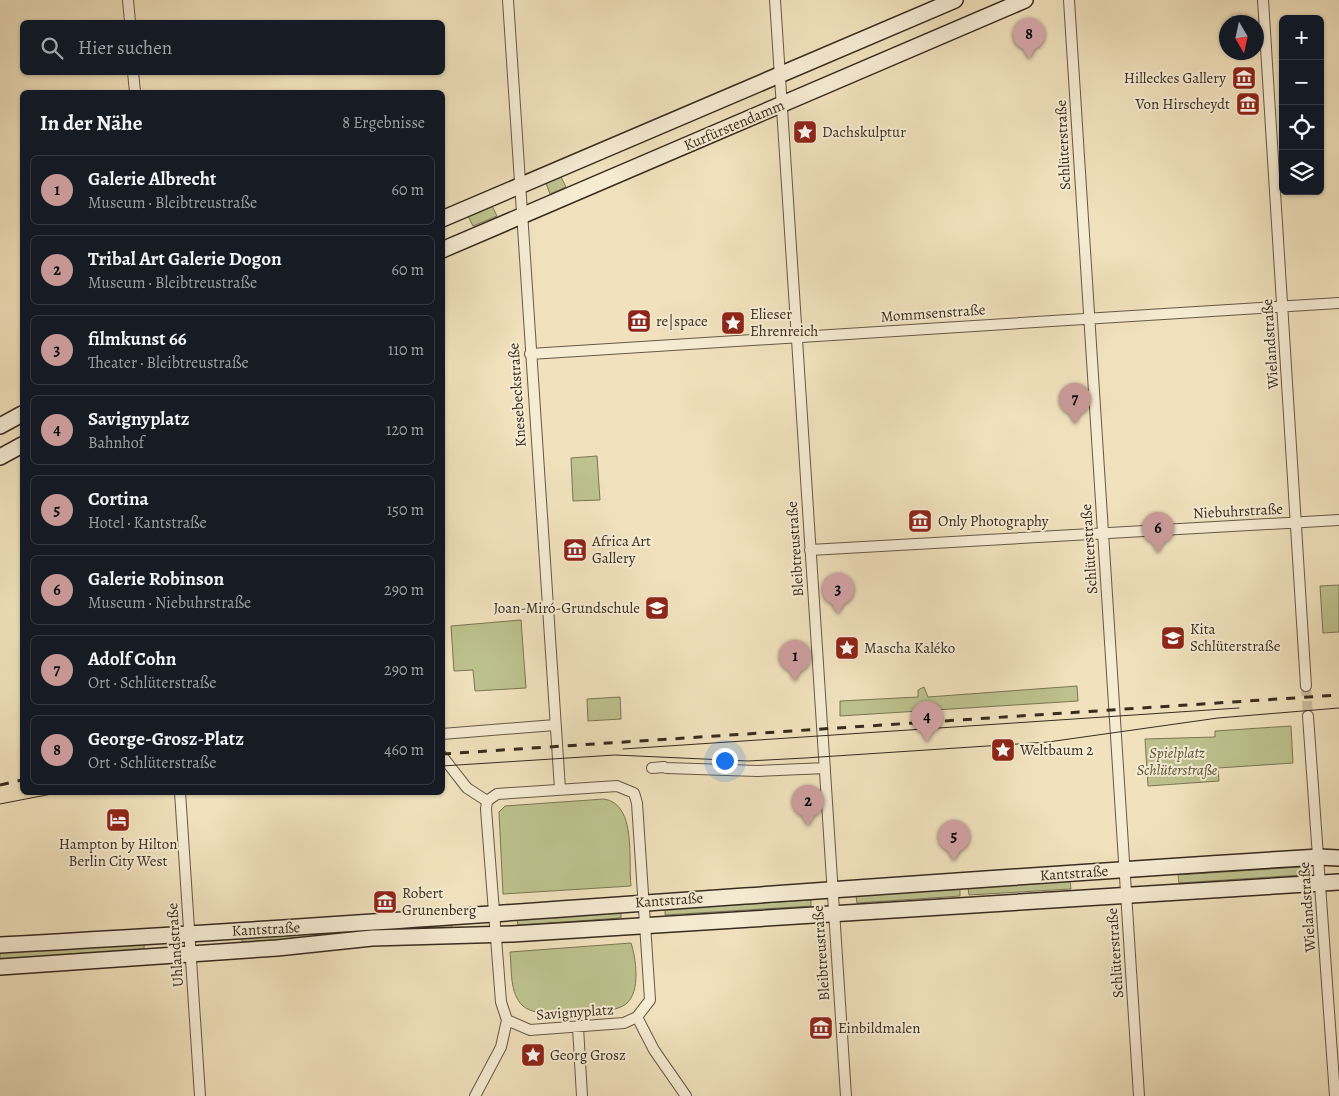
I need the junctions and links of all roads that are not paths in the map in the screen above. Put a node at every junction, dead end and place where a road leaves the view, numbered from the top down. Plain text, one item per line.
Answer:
1 (128, 0) edge
2 (508, 0) edge
3 (775, 0) edge
4 (955, 0) edge
5 (1025, 0) edge
6 (1069, 0) edge
7 (1264, 0) edge
8 (130, 20) edge
9 (133, 75) edge
10 (780, 75) junction
11 (135, 90) edge
12 (782, 105) junction
13 (520, 185) junction
14 (523, 215) junction
15 (445, 218) edge
16 (445, 249) edge
17 (1339, 303) edge
18 (1282, 307) junction
19 (1089, 318) junction
20 (796, 337) junction
21 (530, 354) junction
22 (20, 415) edge
23 (0, 426) edge
24 (20, 446) edge
25 (0, 457) edge
26 (1339, 520) edge
27 (1297, 523) junction
28 (1103, 534) junction
29 (810, 550) junction
30 (1306, 686) tunnel mouth
31 (1308, 716) tunnel mouth
32 (555, 725) junction
33 (445, 734) edge
34 (445, 760) edge
35 (652, 768) dead end
36 (825, 768) junction
37 (560, 789) junction
38 (180, 795) edge
39 (487, 801) junction
40 (1318, 857) junction
41 (1339, 858) edge
42 (1124, 870) junction
43 (1339, 882) edge
44 (1320, 883) junction
45 (832, 890) junction
46 (1126, 895) junction
47 (644, 902) junction
48 (494, 913) junction
49 (834, 915) junction
50 (646, 925) junction
51 (189, 934) junction
52 (495, 935) junction
53 (0, 945) edge
54 (190, 954) junction
55 (0, 967) edge
56 (637, 1017) junction
57 (507, 1020) junction
58 (578, 1028) junction
59 (200, 1096) edge
60 (475, 1096) edge
61 (582, 1096) edge
62 (686, 1096) edge
63 (846, 1096) edge
64 (1139, 1096) edge
65 (1335, 1096) edge

1 - 8 street
2 - 13 street, Knesebeckstraße
3 - 10 street, Bleibtreustraße
4 - 10 main road, Kurfürstendamm
5 - 12 main road, Kurfürstendamm
6 - 19 street, Schlüterstraße
7 - 18 street, Wielandstraße
9 - 11 street
10 - 12 street, Bleibtreustraße
10 - 13 main road, Kurfürstendamm
12 - 14 main road, Kurfürstendamm
12 - 20 street, Bleibtreustraße
13 - 14 street, Knesebeckstraße
13 - 15 main road, Kurfürstendamm
14 - 16 main road, Kurfürstendamm
14 - 21 street, Knesebeckstraße
17 - 18 street, Mommsenstraße
18 - 19 street, Mommsenstraße
18 - 27 street, Wielandstraße
19 - 20 street, Mommsenstraße
19 - 28 street, Schlüterstraße
20 - 21 street, Mommsenstraße
20 - 29 street, Bleibtreustraße
21 - 32 street, Knesebeckstraße
22 - 23 main road
24 - 25 main road
26 - 27 street, Niebuhrstraße
27 - 28 street, Niebuhrstraße
27 - 30 street, Wielandstraße
28 - 29 street, Niebuhrstraße
28 - 42 street, Schlüterstraße
29 - 36 street, Bleibtreustraße
31 - 40 street, Wielandstraße
32 - 33 street
32 - 37 street, Knesebeckstraße
34 - 39 street
35 - 36 street
36 - 45 street, Bleibtreustraße
37 - 39 street
37 - 47 street
38 - 51 street, Uhlandstraße
39 - 48 street
40 - 41 main road, Kantstraße
40 - 42 main road, Kantstraße
40 - 44 street, Wielandstraße
42 - 45 main road, Kantstraße
42 - 46 street, Schlüterstraße
43 - 44 main road, Kantstraße
44 - 46 main road, Kantstraße
44 - 65 street, Wielandstraße
45 - 47 main road, Kantstraße
45 - 49 street, Bleibtreustraße
46 - 49 main road, Kantstraße
46 - 64 street, Schlüterstraße
47 - 48 main road, Kantstraße
47 - 50 street
48 - 51 main road, Kantstraße
48 - 52 street
49 - 50 main road, Kantstraße
49 - 63 street, Bleibtreustraße
50 - 52 main road, Kantstraße
50 - 56 street
51 - 53 main road, Kantstraße
51 - 54 street, Uhlandstraße
52 - 54 main road, Kantstraße
52 - 57 street
54 - 55 main road, Kantstraße
54 - 59 street, Uhlandstraße
56 - 58 street, Savignyplatz
56 - 62 street
57 - 58 street, Savignyplatz
57 - 60 street
58 - 61 street

